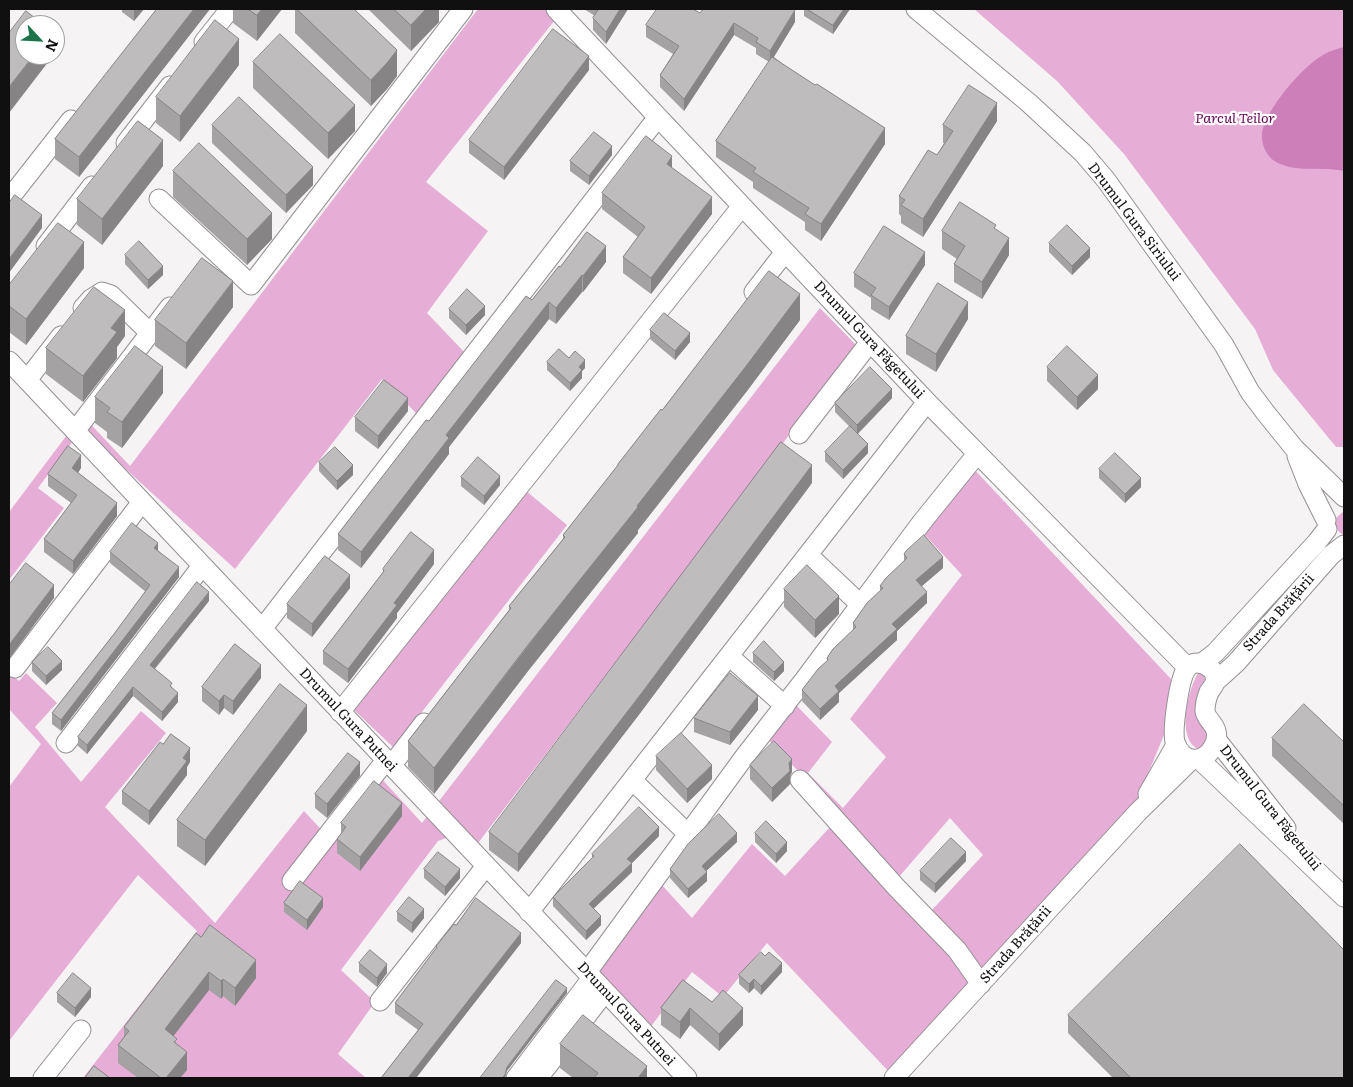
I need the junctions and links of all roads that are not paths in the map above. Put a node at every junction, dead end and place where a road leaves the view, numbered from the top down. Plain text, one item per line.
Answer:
1 (230, 9) edge
2 (463, 9) edge
3 (556, 9) edge
4 (916, 9) edge
5 (194, 56) edge
6 (181, 71) edge
7 (82, 106) edge
8 (658, 116) junction
9 (115, 157) edge
10 (103, 172) edge
11 (9, 199) edge
12 (159, 199) dead end
13 (742, 206) junction
14 (785, 252) junction
15 (38, 256) edge
16 (180, 294) edge
17 (742, 307) edge
18 (150, 333) junction
19 (870, 342) junction
20 (9, 361) edge
21 (27, 380) junction
22 (927, 402) junction
23 (75, 431) junction
24 (799, 434) dead end
25 (1294, 448) junction
26 (977, 454) junction
27 (1344, 496) edge
28 (1344, 501) edge
29 (142, 502) junction
30 (1326, 525) junction
31 (1344, 545) edge
32 (808, 555) junction
33 (202, 566) junction
34 (861, 605) junction
35 (262, 628) junction
36 (729, 656) junction
37 (1195, 665) junction
38 (15, 668) dead end
39 (1215, 682) junction
40 (437, 706) edge
41 (785, 706) junction
42 (340, 712) junction
43 (1216, 739) junction
44 (66, 743) dead end
45 (1176, 745) junction
46 (1196, 759) junction
47 (389, 763) junction
48 (632, 780) junction
49 (800, 780) dead end
50 (1138, 812) junction
51 (688, 834) junction
52 (486, 866) junction
53 (1325, 878) junction
54 (292, 882) dead end
55 (1344, 897) edge
56 (529, 912) junction
57 (589, 975) junction
58 (981, 984) junction
59 (605, 992) junction
60 (380, 1001) dead end
61 (81, 1030) dead end
62 (43, 1078) edge
63 (516, 1078) edge
64 (538, 1078) edge
65 (687, 1078) edge
66 (894, 1078) edge

1 - 5 street
2 - 12 street
3 - 8 street, Drumul Gura Făgetului
4 - 25 street, Drumul Gura Siriului
6 - 9 street
7 - 11 street
8 - 13 street, Drumul Gura Făgetului
8 - 35 street
10 - 15 street
13 - 14 street, Drumul Gura Făgetului
13 - 42 street
14 - 17 street
14 - 19 street, Drumul Gura Făgetului
16 - 18 street
18 - 21 street
18 - 23 street
19 - 22 street, Drumul Gura Făgetului
19 - 24 street
20 - 21 street, Drumul Gura Putnei
21 - 23 street, Drumul Gura Putnei
22 - 26 street, Drumul Gura Făgetului
22 - 32 street
23 - 29 street, Drumul Gura Putnei
25 - 27 street, Drumul Gura Siriului
25 - 30 street, Drumul Gura Siriului
26 - 34 street
26 - 37 street, Drumul Gura Făgetului
28 - 30 street, Strada Brățării
29 - 33 street, Drumul Gura Putnei
29 - 38 street
30 - 31 street
30 - 37 street, Strada Brățării
31 - 39 street, Strada Brățării
32 - 34 street
32 - 36 street
33 - 35 street, Drumul Gura Putnei
33 - 44 street
34 - 41 street
35 - 42 street, Drumul Gura Putnei
36 - 41 street
36 - 48 street
37 - 39 street, Drumul Gura Făgetului
37 - 45 street
39 - 43 street, Drumul Gura Făgetului
40 - 47 street
41 - 51 street
42 - 47 street, Drumul Gura Putnei
43 - 46 street, Strada Brățării
43 - 53 street, Drumul Gura Făgetului
45 - 46 street, Drumul Gura Făgetului
45 - 50 street, Strada Brățării
46 - 50 street, Strada Brățării
46 - 53 street, Drumul Gura Făgetului
47 - 52 street, Drumul Gura Putnei
47 - 54 street
48 - 51 street
48 - 56 street
49 - 58 street
50 - 58 street, Strada Brățării
51 - 57 street
52 - 56 street, Drumul Gura Putnei
52 - 60 street
53 - 55 street, Drumul Gura Făgetului
56 - 57 street, Drumul Gura Putnei
57 - 59 street, Drumul Gura Putnei
57 - 63 street
58 - 66 street, Strada Brățării
59 - 64 street
59 - 65 street, Drumul Gura Putnei
61 - 62 street

